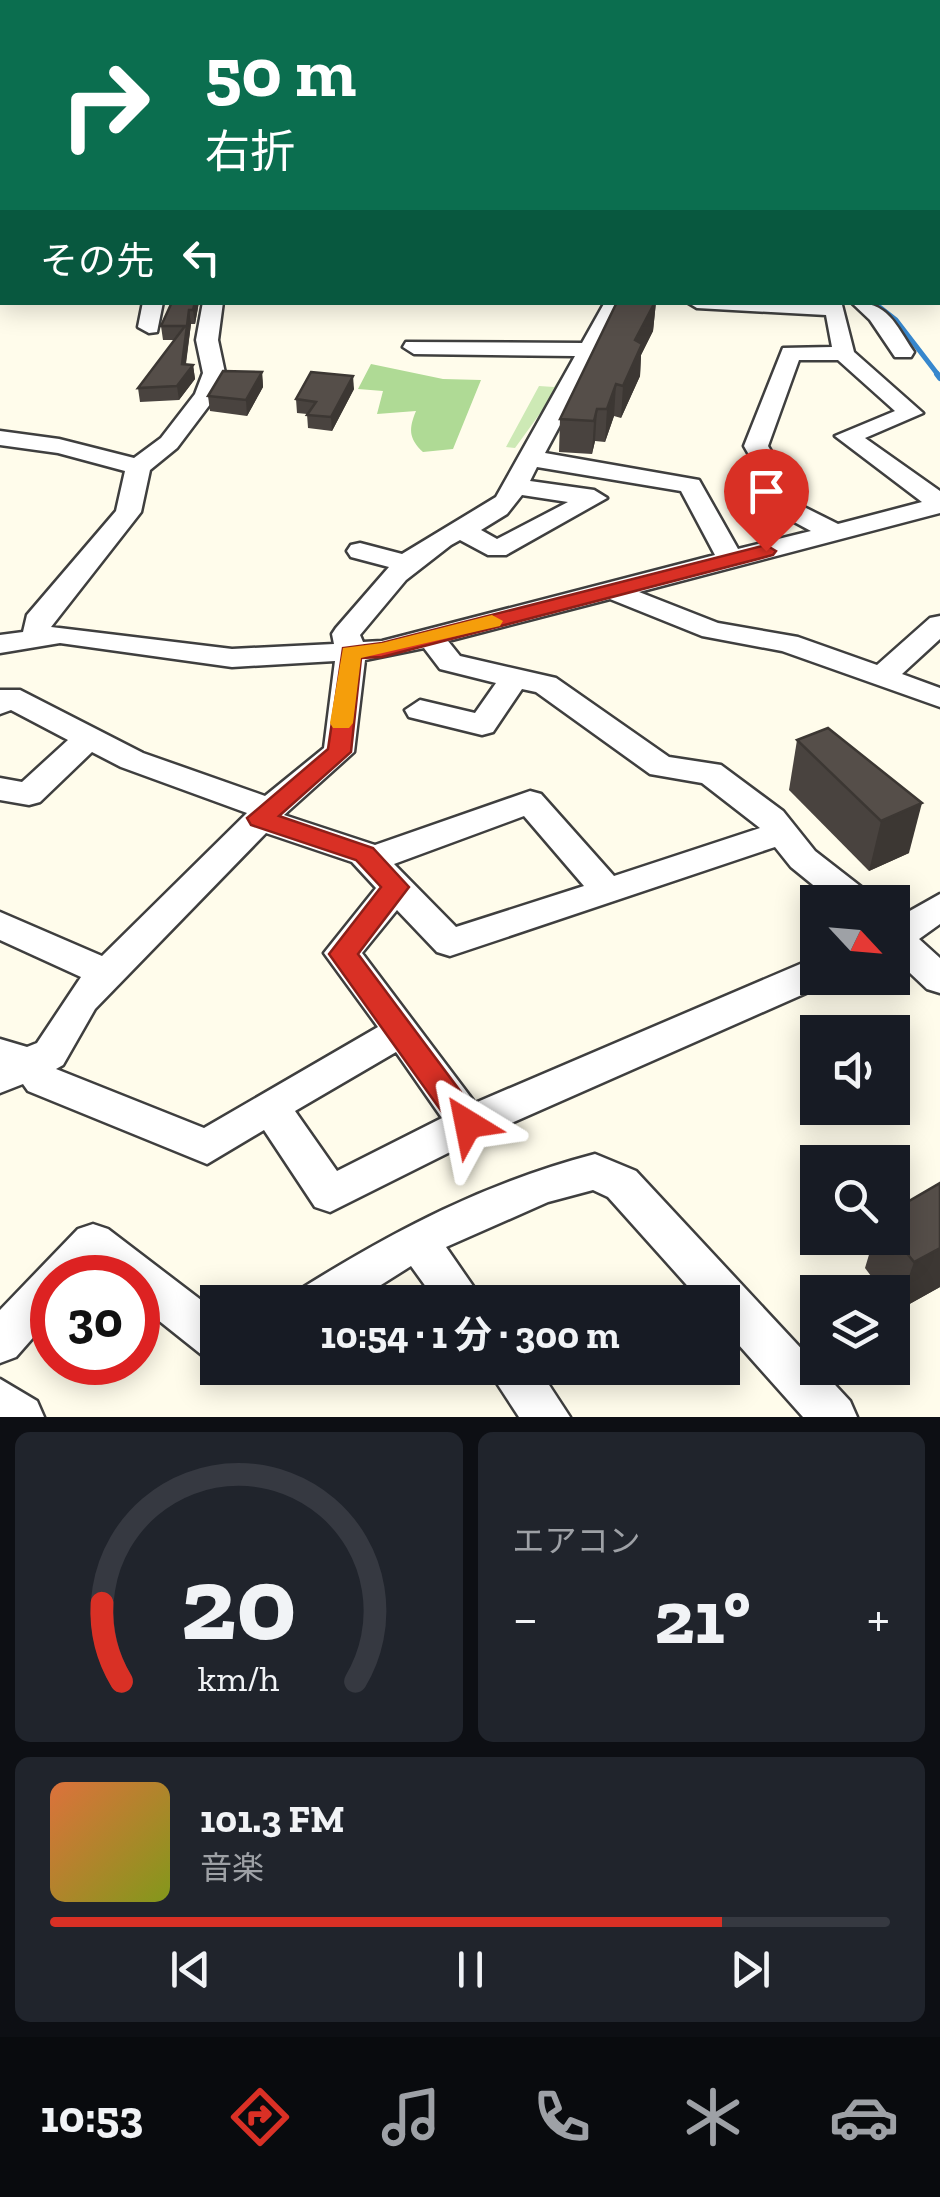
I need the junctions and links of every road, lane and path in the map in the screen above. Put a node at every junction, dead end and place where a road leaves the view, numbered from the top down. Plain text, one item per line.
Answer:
1 (153, 305) edge
2 (213, 305) edge
3 (614, 305) edge
4 (749, 305) edge
5 (865, 305) edge
6 (149, 327) dead end
7 (414, 347) dead end
8 (590, 350) junction
9 (904, 352) dead end
10 (844, 354) junction
11 (0, 438) edge
12 (530, 458) junction
13 (138, 466) junction
14 (514, 486) junction
15 (940, 504) edge
16 (461, 530) junction
17 (836, 533) junction
18 (360, 551) dead end
19 (731, 560) junction
20 (407, 564) junction
21 (614, 592) junction
22 (940, 624) edge
23 (37, 636) junction
24 (430, 637) junction
25 (1, 649) edge
26 (350, 652) junction
27 (517, 675) junction
28 (881, 676) junction
29 (3, 698) edge
30 (940, 698) edge
31 (420, 710) dead end
32 (89, 737) junction
33 (0, 788) edge
34 (265, 814) junction
35 (782, 833) junction
36 (370, 860) junction
37 (836, 885) edge
38 (396, 887) junction
39 (608, 891) junction
40 (940, 906) edge
41 (0, 925) edge
42 (910, 926) edge
43 (910, 953) edge
44 (107, 974) junction
45 (940, 979) edge
46 (800, 980) edge
47 (402, 1031) junction
48 (10, 1065) edge
49 (268, 1106) junction
50 (468, 1124) junction
51 (416, 1240) junction
52 (81, 1255) edge
53 (107, 1255) edge
54 (344, 1285) edge
55 (449, 1285) edge
56 (160, 1296) edge
57 (30, 1310) edge
58 (200, 1326) edge
59 (0, 1342) edge
60 (523, 1385) edge
61 (0, 1402) edge
62 (21, 1417) edge
63 (547, 1417) edge
64 (834, 1417) edge

1 - 6 street
2 - 13 street
3 - 8 street
4 - 10 street
5 - 9 street
7 - 8 street
8 - 12 street
10 - 15 street
10 - 17 street
11 - 13 street
12 - 14 street
12 - 19 street
13 - 23 street
14 - 16 street
14 - 16 street
15 - 17 street
16 - 20 street
17 - 19 street
18 - 20 street
19 - 21 street
20 - 26 street
21 - 24 street
21 - 28 street
22 - 28 street
23 - 25 street
23 - 26 street
24 - 26 street
24 - 27 street
26 - 34 street
27 - 31 street
27 - 35 street
28 - 30 street
29 - 32 street
32 - 33 street
32 - 34 street
34 - 36 street
34 - 44 street
35 - 37 street
35 - 39 street
36 - 38 street
36 - 39 street
38 - 39 street
38 - 47 street
40 - 42 street
41 - 44 street
43 - 45 street
44 - 48 street
46 - 50 street
47 - 49 street
47 - 50 street
48 - 49 street
49 - 50 street
51 - 54 street
51 - 55 street
51 - 64 street
52 - 53 street
56 - 58 street
57 - 59 street
60 - 63 street
61 - 62 street

